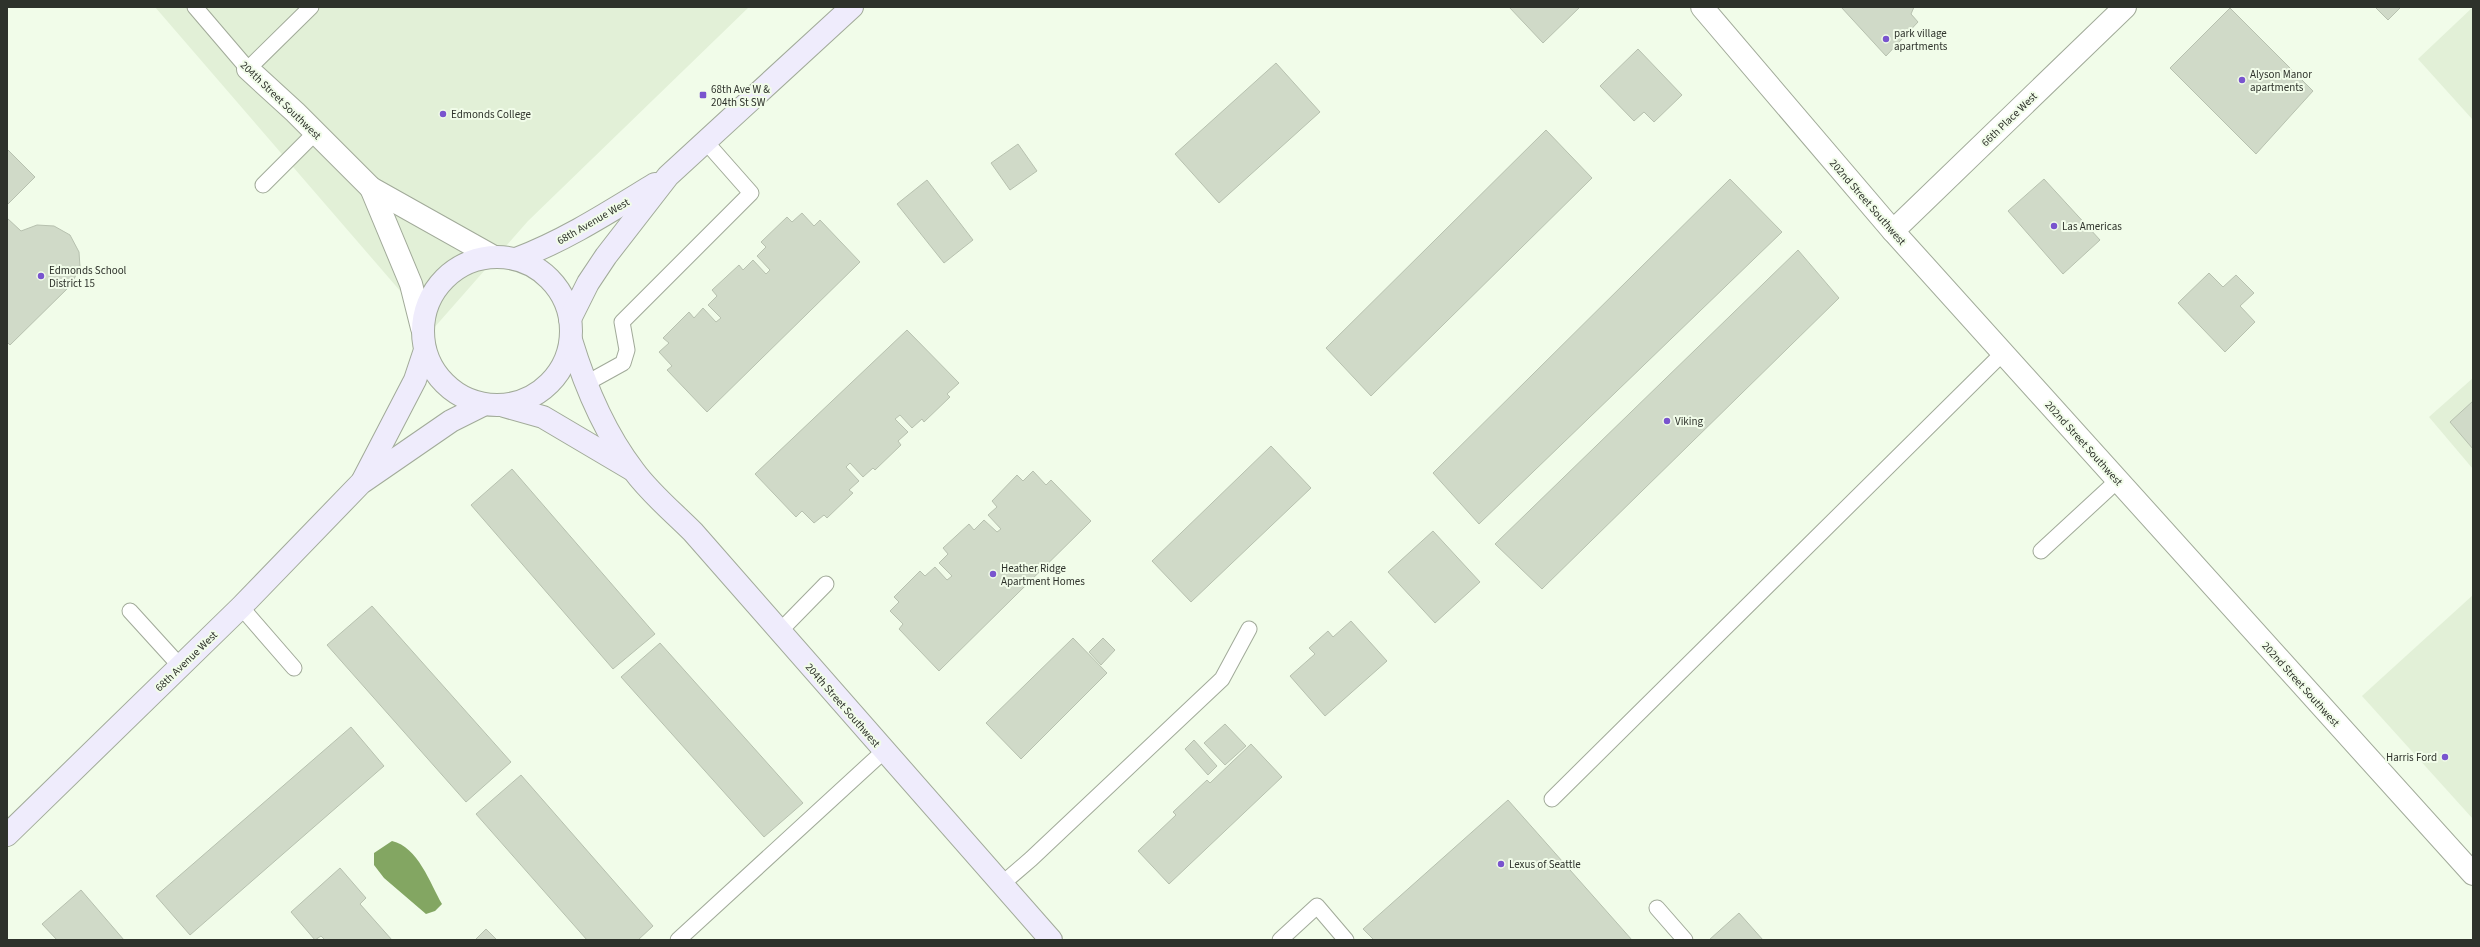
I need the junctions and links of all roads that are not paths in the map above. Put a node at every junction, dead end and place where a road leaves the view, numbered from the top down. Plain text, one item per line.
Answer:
1 (195, 7) edge
2 (311, 7) edge
3 (852, 7) edge
4 (1702, 7) edge
5 (2125, 7) edge
6 (248, 69) junction
7 (315, 132) junction
8 (706, 142) junction
9 (668, 176) junction
10 (263, 185) dead end
11 (371, 188) junction
12 (1894, 231) junction
13 (494, 257) junction
14 (516, 259) junction
15 (422, 328) junction
16 (571, 329) junction
17 (425, 350) junction
18 (2003, 353) junction
19 (585, 384) junction
20 (494, 405) junction
21 (634, 471) junction
22 (2118, 480) junction
23 (361, 484) junction
24 (2041, 551) dead end
25 (826, 584) dead end
26 (241, 607) junction
27 (130, 611) dead end
28 (1249, 628) dead end
29 (779, 632) junction
30 (180, 666) junction
31 (294, 668) dead end
32 (884, 751) junction
33 (1552, 799) dead end
34 (7, 835) edge
35 (2472, 871) edge
36 (1002, 884) junction
37 (1657, 908) dead end
38 (678, 940) edge
39 (1051, 940) edge
40 (1280, 940) edge
41 (1346, 940) edge
42 (1685, 940) edge

1 - 6 lane, 204th Street Southwest
2 - 6 lane
3 - 8 street, 68th Avenue West
4 - 12 street, 202nd Street Southwest
5 - 12 street, 66th Place West
6 - 7 street, 204th Street Southwest
7 - 10 lane
7 - 11 street, 204th Street Southwest
8 - 9 street, 68th Avenue West
8 - 19 lane
9 - 14 street, 68th Avenue West
9 - 16 street, 68th Avenue West
11 - 13 street, 204th Street Southwest
11 - 15 street, 204th Street Southwest
12 - 18 street, 202nd Street Southwest
13 - 14 street
13 - 15 street
14 - 16 street, 204th Street Southwest
15 - 17 street
16 - 19 street, 204th Street Southwest
16 - 20 street, 68th Avenue West
17 - 20 street, 204th Street Southwest
17 - 23 street, 68th Avenue West
18 - 22 street, 202nd Street Southwest
18 - 33 lane
19 - 21 street, 204th Street Southwest
20 - 21 street, 204th Street Southwest
20 - 23 street, 68th Avenue West
21 - 29 street, 204th Street Southwest
22 - 24 lane
22 - 35 street, 202nd Street Southwest
23 - 26 street, 68th Avenue West
25 - 29 lane
26 - 30 street, 68th Avenue West
26 - 31 lane
27 - 30 lane
28 - 36 lane
29 - 32 street, 204th Street Southwest
30 - 34 street, 68th Avenue West
32 - 36 street, 204th Street Southwest
32 - 38 lane
36 - 39 street, 204th Street Southwest
37 - 42 lane
40 - 41 lane

